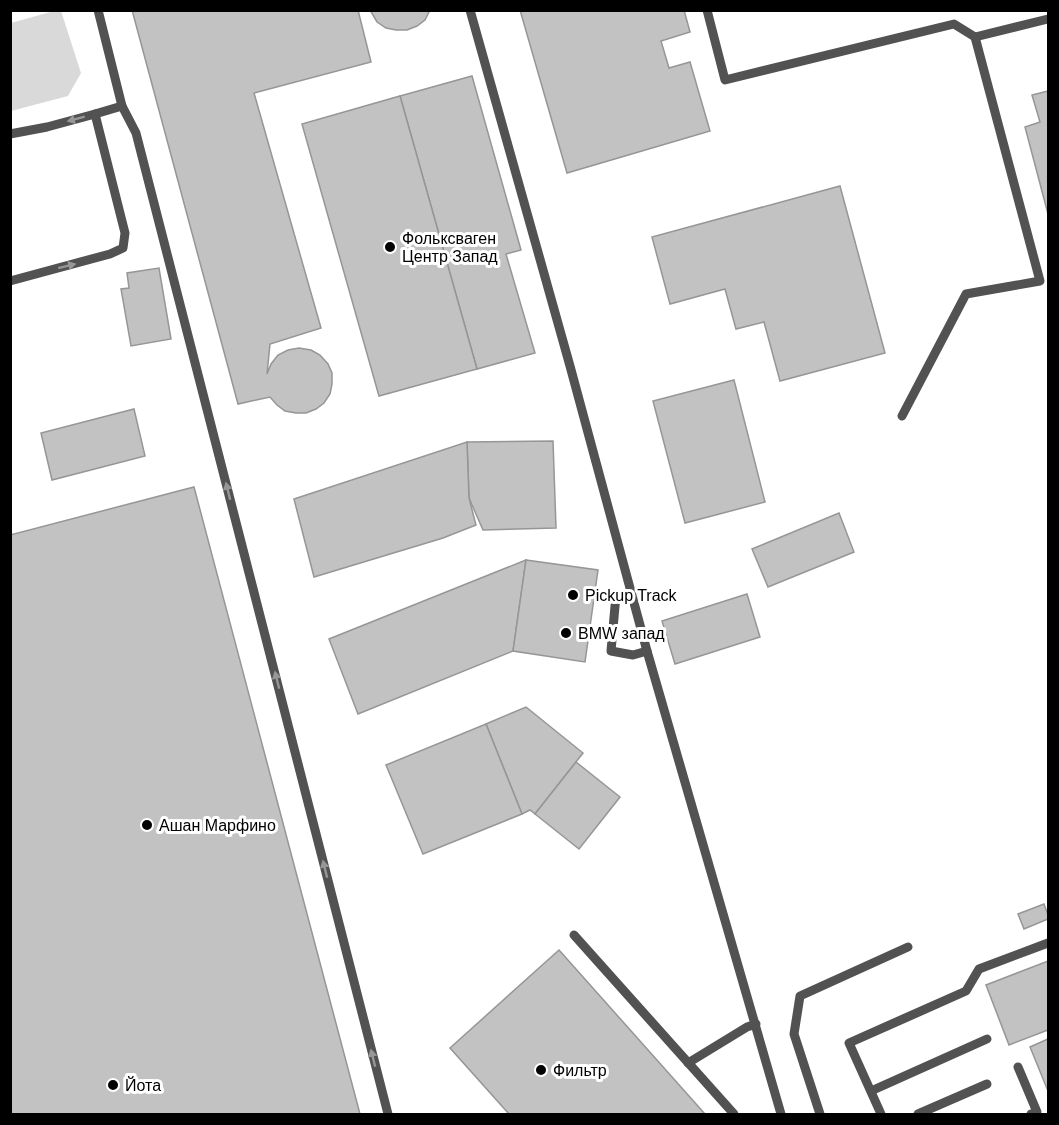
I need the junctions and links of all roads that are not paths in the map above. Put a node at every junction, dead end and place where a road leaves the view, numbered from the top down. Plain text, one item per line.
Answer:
1 (98, 10) edge
2 (470, 10) edge
3 (707, 10) edge
4 (1048, 19) edge
5 (975, 37) junction
6 (122, 106) junction
7 (94, 114) junction
8 (10, 134) edge
9 (10, 280) edge
10 (902, 416) dead end
11 (616, 595) dead end
12 (647, 651) junction
13 (574, 935) dead end
14 (1048, 943) edge
15 (908, 947) dead end
16 (756, 1024) junction
17 (987, 1040) dead end
18 (688, 1063) junction
19 (1018, 1067) dead end
20 (987, 1084) dead end
21 (871, 1091) junction
22 (388, 1114) edge
23 (734, 1114) edge
24 (782, 1114) edge
25 (820, 1114) edge
26 (881, 1114) edge
27 (918, 1114) edge
28 (1031, 1114) edge

1 - 6 lane
2 - 12 lane
3 - 5 lane
4 - 5 lane
5 - 10 lane
6 - 7 lane
22 -> 6 lane
7 -> 8 lane
9 -> 7 lane
11 - 12 lane
12 - 16 lane
13 - 18 lane
14 - 21 lane
15 - 25 lane
16 - 18 lane
16 - 24 lane
17 - 21 lane
18 - 23 lane
19 - 28 lane
20 - 27 lane
21 - 26 lane

